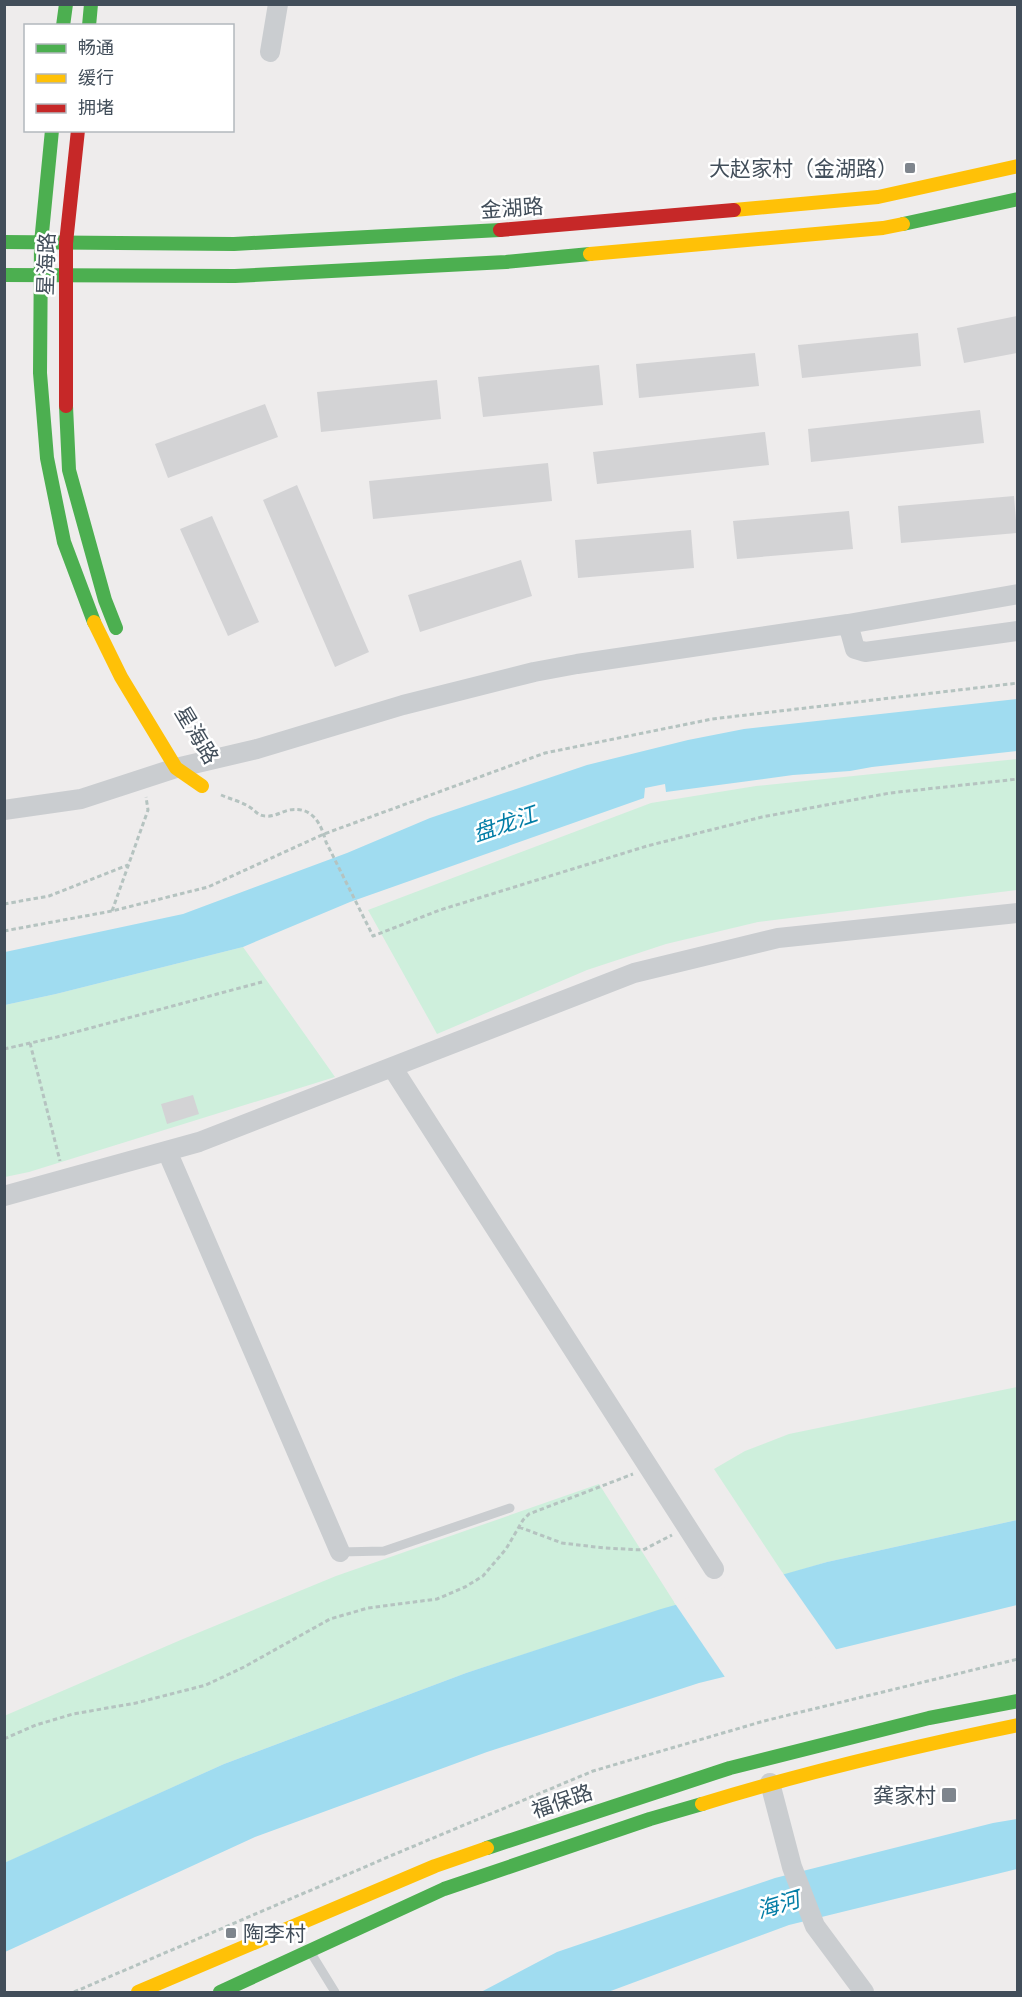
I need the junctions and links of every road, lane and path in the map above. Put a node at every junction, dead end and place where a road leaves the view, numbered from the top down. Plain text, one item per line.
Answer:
1 (66, 4) edge
2 (91, 4) edge
3 (278, 4) edge
4 (63, 24) edge
5 (89, 24) edge
6 (270, 52) dead end
7 (52, 132) edge
8 (78, 132) edge
9 (1017, 166) edge
10 (1017, 199) edge
11 (4, 242) edge
12 (41, 243) junction
13 (66, 243) junction
14 (4, 275) edge
15 (42, 275) junction
16 (66, 275) junction
17 (1017, 594) edge
18 (848, 624) junction
19 (1017, 631) edge
20 (122, 641) dead end
21 (1017, 683) edge
22 (186, 762) junction
23 (1017, 779) edge
24 (143, 780) junction
25 (202, 786) joint
26 (4, 810) edge
27 (324, 834) junction
28 (129, 864) junction
29 (4, 904) edge
30 (112, 911) junction
31 (1017, 913) edge
32 (4, 931) edge
33 (262, 982) dead end
34 (30, 1044) junction
35 (4, 1049) edge
36 (392, 1067) junction
37 (167, 1151) junction
38 (65, 1180) junction
39 (4, 1196) edge
40 (649, 1467) junction
41 (510, 1508) dead end
42 (519, 1527) junction
43 (687, 1527) junction
44 (340, 1552) joint
45 (714, 1569) dead end
46 (1017, 1701) edge
47 (1017, 1725) edge
48 (4, 1739) edge
49 (770, 1783) junction
50 (310, 1951) junction
51 (138, 1992) edge
52 (219, 1992) edge
53 (336, 1992) edge
54 (864, 1992) edge

1 - 4 main road
2 - 5 main road
3 - 6 street
7 - 12 main road, 星海路
8 - 13 main road, 星海路
9 - 13 main road, 金湖路
10 - 16 main road
11 - 12 main road, 金湖路
12 - 13 main road, 金湖路
12 - 15 main road, 星海路
13 - 16 main road, 星海路
14 - 15 main road
15 - 16 main road
15 - 22 main road, 星海路
16 - 20 main road, 星海路
17 - 18 street
18 - 19 street
18 - 22 street
21 - 27 path
22 - 24 street
22 - 25 main road, 星海路
23 - 27 path
24 - 26 street
24 - 28 path
25 - 27 path
27 - 30 path
28 - 29 path
28 - 30 path
30 - 32 path
31 - 36 street
33 - 34 path
34 - 35 path
34 - 38 path
36 - 37 street
36 - 40 street
37 - 38 street
37 - 44 street
38 - 39 street
40 - 42 path
40 - 43 street
41 - 44 lane
42 - 43 path
42 - 48 path
43 - 45 street
46 - 51 main road, 福保路
47 - 49 main road
49 - 50 main road
49 - 54 street
50 - 52 main road
50 - 53 lane

